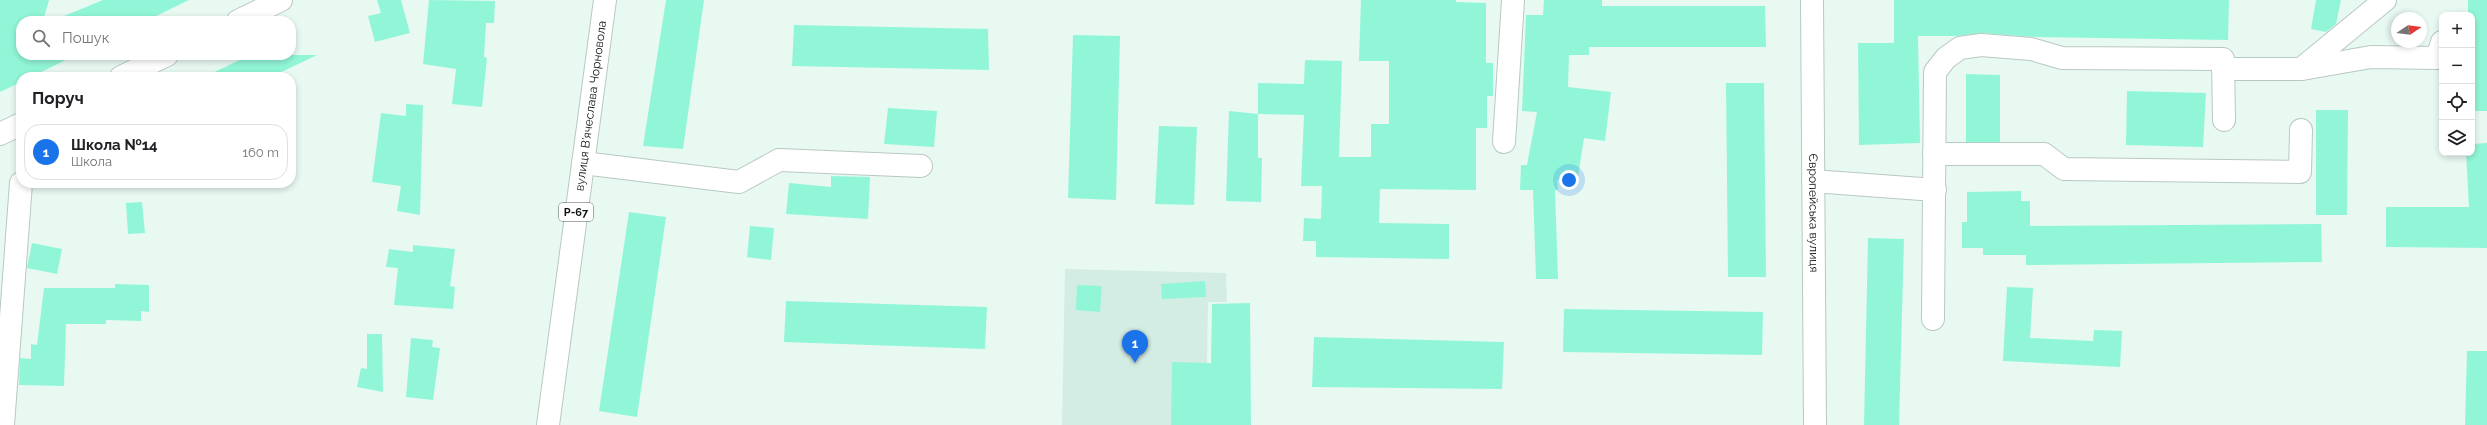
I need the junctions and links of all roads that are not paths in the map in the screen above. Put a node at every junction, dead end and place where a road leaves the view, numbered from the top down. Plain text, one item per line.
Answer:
1 (282, 0) edge
2 (605, 0) edge
3 (1513, 0) edge
4 (1812, 0) edge
5 (2385, 0) edge
6 (248, 16) edge
7 (2440, 48) edge
8 (156, 60) edge
9 (2223, 69) junction
10 (2301, 69) junction
11 (130, 72) edge
12 (2224, 120) dead end
13 (16, 126) edge
14 (2301, 130) dead end
15 (0, 134) edge
16 (1504, 142) dead end
17 (1934, 154) junction
18 (583, 163) junction
19 (921, 166) dead end
20 (1813, 181) junction
21 (21, 188) edge
22 (1935, 190) junction
23 (1933, 319) dead end
24 (3, 425) edge
25 (548, 425) edge
26 (1814, 425) edge

1 - 6 street
2 - 18 street, вулиця В'ячеслава Чорновола / Р-67
3 - 16 street
4 - 20 street, Європейська вулиця
5 - 10 street
7 - 10 street
8 - 11 street
9 - 10 street
9 - 12 street
9 - 17 street
13 - 15 street
14 - 17 street
17 - 22 street
18 - 19 street
18 - 25 street, вулиця В'ячеслава Чорновола / Р-67
20 - 22 street
20 - 26 street, Європейська вулиця
21 - 24 street
22 - 23 street

